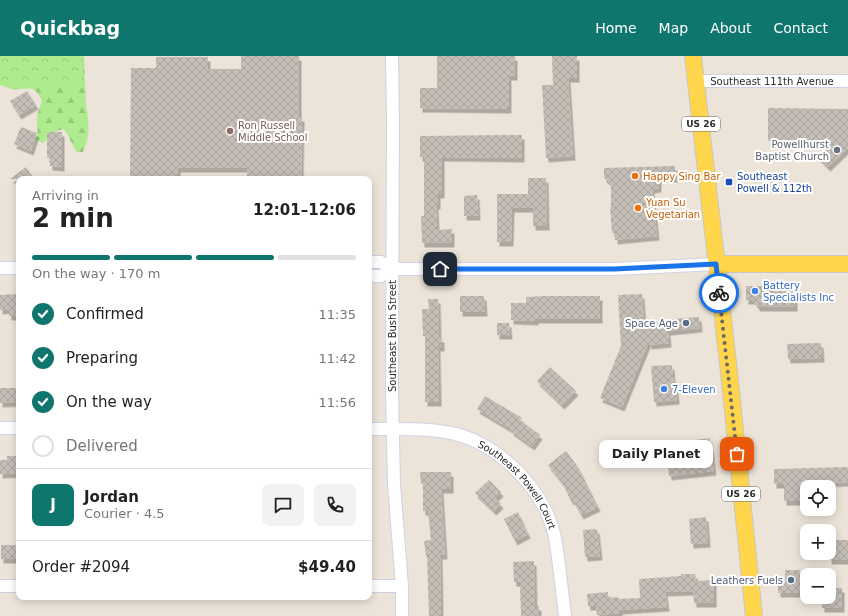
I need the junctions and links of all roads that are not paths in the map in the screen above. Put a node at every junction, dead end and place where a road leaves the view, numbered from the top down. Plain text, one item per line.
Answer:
1 (392, 56) edge
2 (693, 56) edge
3 (696, 81) junction
4 (848, 81) edge
5 (372, 262) edge
6 (716, 264) junction
7 (848, 264) edge
8 (0, 268) edge
9 (16, 268) edge
10 (392, 269) junction
11 (372, 276) edge
12 (0, 428) edge
13 (16, 428) edge
14 (372, 429) edge
15 (393, 429) junction
16 (0, 586) edge
17 (16, 586) edge
18 (372, 586) edge
19 (402, 586) junction
20 (402, 616) edge
21 (565, 616) edge
22 (754, 616) edge

1 - 10 street, Southeast Bush Street
2 - 3 main road, US 26
3 - 4 street, Southeast 111th Avenue
3 - 6 main road, US 26
5 - 10 street
6 - 7 main road
6 - 10 street
6 - 22 main road, US 26
8 - 9 street
10 - 11 street
10 - 15 street, Southeast Bush Street
12 - 13 street
14 - 15 street, Southeast Powell Court
15 - 19 street, Southeast Bush Street
15 - 21 street, Southeast Powell Court
16 - 17 street
18 - 19 street
19 - 20 street, Southeast Bush Street

